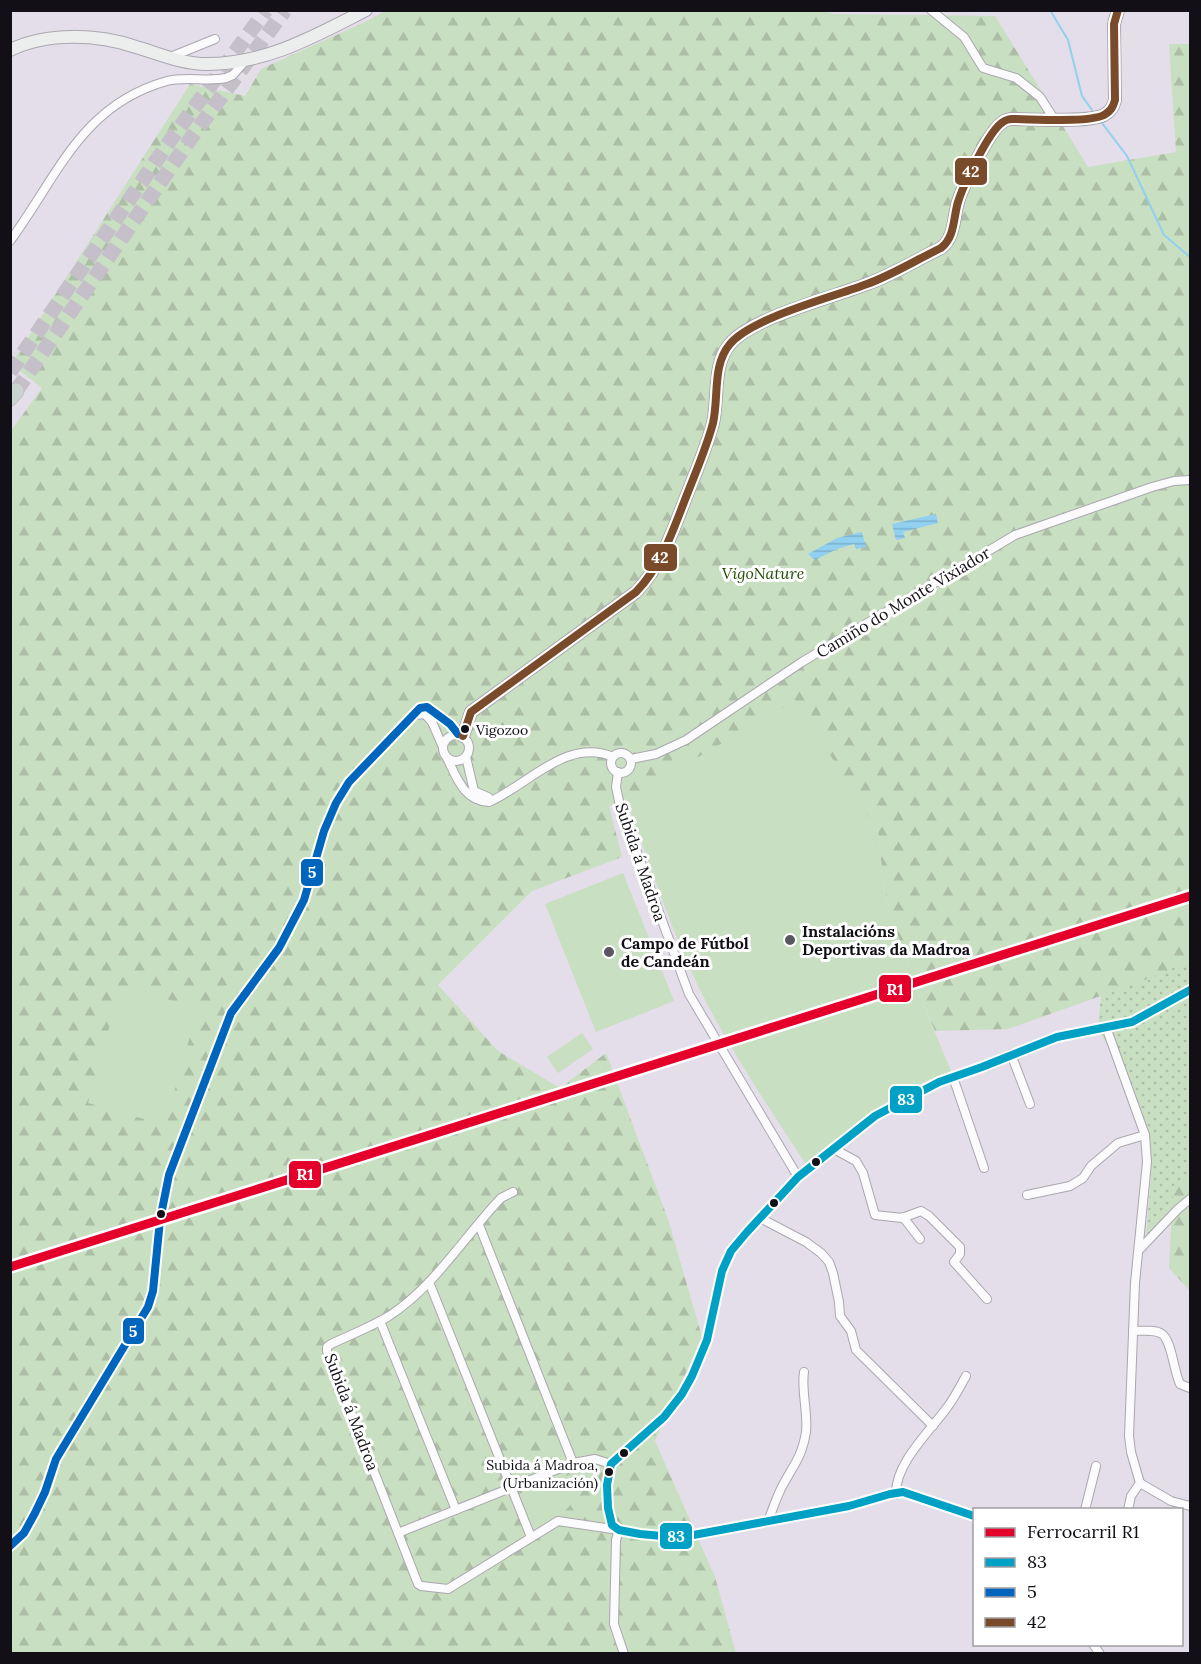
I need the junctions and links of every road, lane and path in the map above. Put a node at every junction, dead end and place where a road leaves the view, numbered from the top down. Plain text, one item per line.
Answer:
1 (366, 10) edge
2 (931, 10) edge
3 (1118, 10) edge
4 (215, 39) dead end
5 (10, 50) edge
6 (168, 58) junction
7 (246, 60) junction
8 (1054, 119) junction
9 (11, 239) edge
10 (1191, 480) edge
11 (412, 716) junction
12 (461, 735) junction
13 (442, 745) junction
14 (466, 757) junction
15 (613, 757) junction
16 (447, 758) junction
17 (631, 759) junction
18 (618, 772) junction
19 (498, 798) junction
20 (1191, 990) edge
21 (1106, 1028) junction
22 (1011, 1054) junction
23 (953, 1077) junction
24 (1030, 1104) dead end
25 (1144, 1135) junction
26 (834, 1149) junction
27 (984, 1168) dead end
28 (798, 1178) junction
29 (513, 1192) dead end
30 (1027, 1195) dead end
31 (1191, 1199) edge
32 (903, 1217) junction
33 (760, 1218) junction
34 (479, 1225) junction
35 (920, 1239) dead end
36 (1139, 1251) junction
37 (429, 1282) junction
38 (987, 1299) dead end
39 (380, 1321) junction
40 (1133, 1331) junction
41 (804, 1372) dead end
42 (966, 1376) dead end
43 (1191, 1388) edge
44 (933, 1426) junction
45 (573, 1463) junction
46 (611, 1464) junction
47 (1096, 1466) dead end
48 (1140, 1483) junction
49 (512, 1488) junction
50 (896, 1493) junction
51 (1191, 1506) edge
52 (1085, 1508) edge
53 (1128, 1508) edge
54 (456, 1510) junction
55 (973, 1515) edge
56 (768, 1521) junction
57 (619, 1530) junction
58 (398, 1533) junction
59 (531, 1538) junction
60 (10, 1546) edge
61 (624, 1653) edge

1 - 7 street
2 - 8 street
3 - 8 street
4 - 6 street
5 - 6 street
6 - 7 street
7 - 9 street
8 - 12 street
10 - 17 street, Camiño do Monte Vixiador
11 - 12 street
11 - 13 street
11 - 60 street
12 - 13 street
12 - 14 street
13 - 16 street
14 - 16 street
14 - 19 street
15 - 17 street
15 - 18 street, Subida á Madroa
15 - 19 street
16 - 19 street
17 - 18 street
18 - 28 street, Subida á Madroa
20 - 21 street
21 - 22 street
21 - 25 street
22 - 23 street
22 - 24 street
23 - 26 street
23 - 27 street
25 - 30 street
25 - 36 street
26 - 28 street
26 - 32 street
28 - 33 street
29 - 34 street, Subida á Madroa
31 - 36 street
32 - 35 street
32 - 38 street
33 - 44 street
33 - 46 street
34 - 37 street, Subida á Madroa
34 - 45 street
36 - 40 street
37 - 39 street, Subida á Madroa
37 - 49 street
39 - 54 street
39 - 58 street, Subida á Madroa
40 - 43 street
40 - 48 street
41 - 56 street
42 - 44 street
44 - 50 street
45 - 46 street
45 - 49 street
46 - 57 street
47 - 52 street
48 - 51 street
48 - 53 street
49 - 54 street
49 - 59 street
50 - 55 street, Subida á Madroa
50 - 56 street, Subida á Madroa
54 - 58 street
56 - 57 street, Subida á Madroa
57 - 59 street, Subida á Madroa
57 - 61 street
58 - 59 street, Subida á Madroa

